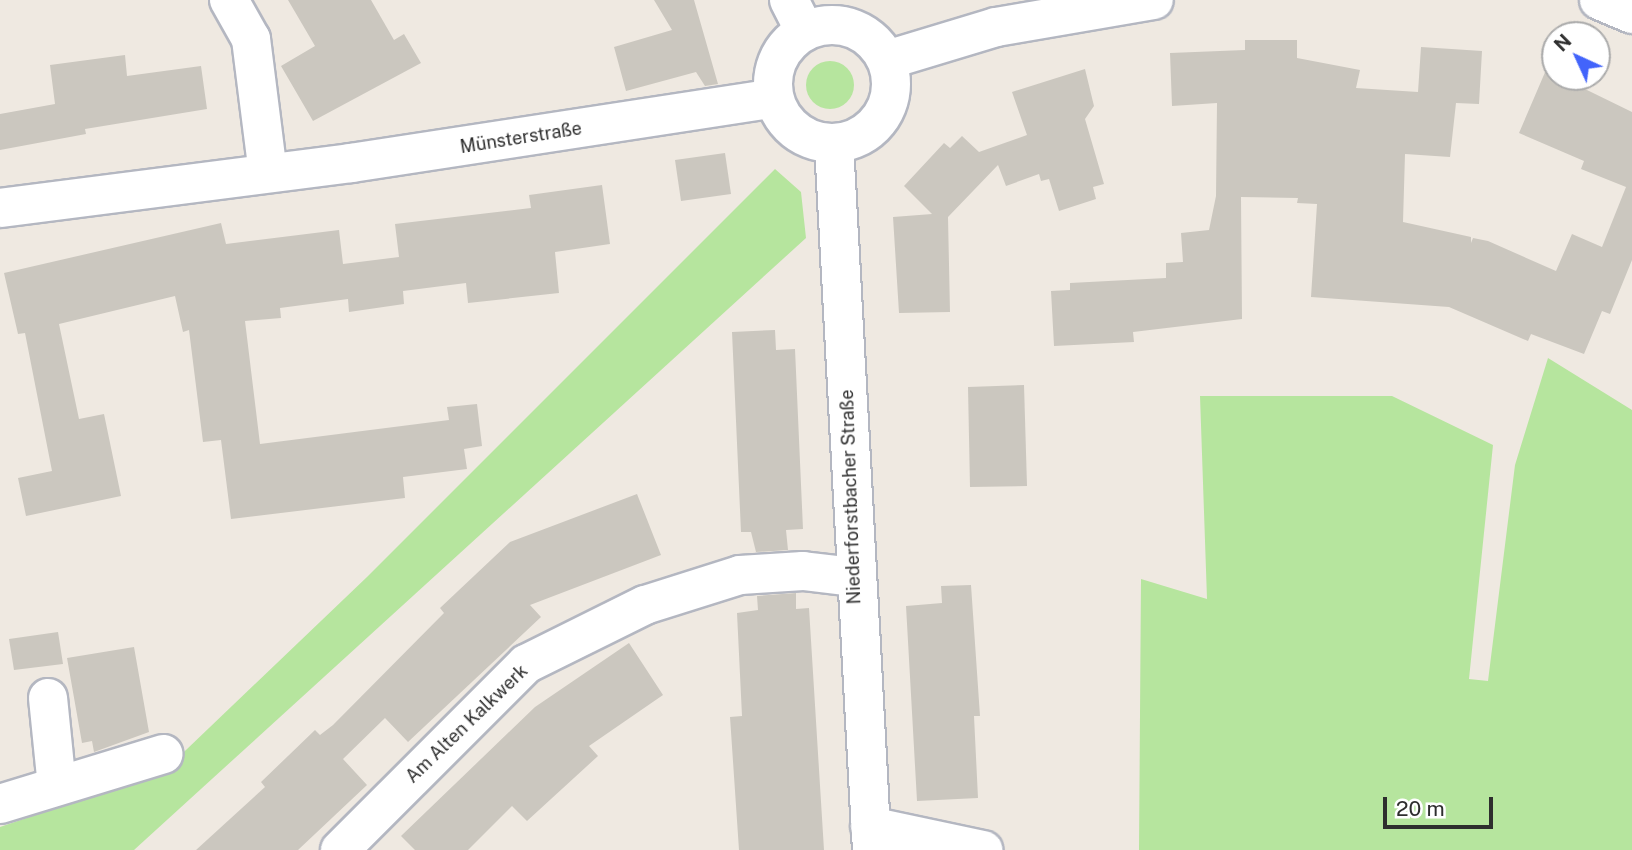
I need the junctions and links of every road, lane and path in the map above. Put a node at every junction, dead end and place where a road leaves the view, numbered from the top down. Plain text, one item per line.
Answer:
1 (229, 0) edge
2 (1154, 0) edge
3 (1599, 0) edge
4 (1632, 14) edge
5 (797, 15) edge
6 (887, 60) junction
7 (774, 98) junction
8 (834, 144) junction
9 (268, 173) junction
10 (0, 208) edge
11 (853, 576) junction
12 (48, 698) dead end
13 (164, 754) dead end
14 (57, 786) junction
15 (0, 804) edge
16 (871, 838) edge
17 (340, 850) edge
18 (984, 850) edge

1 - 9 street
2 - 6 street
3 - 4 street
5 - 6 street
5 - 7 street
6 - 8 street
7 - 8 street
7 - 9 street, Münsterstraße
8 - 11 street, Niederforstbacher Straße
9 - 10 street, Münsterstraße
11 - 16 street, Niederforstbacher Straße
11 - 17 street, Am Alten Kalkwerk
12 - 14 street
13 - 14 street
14 - 15 street
16 - 18 street

